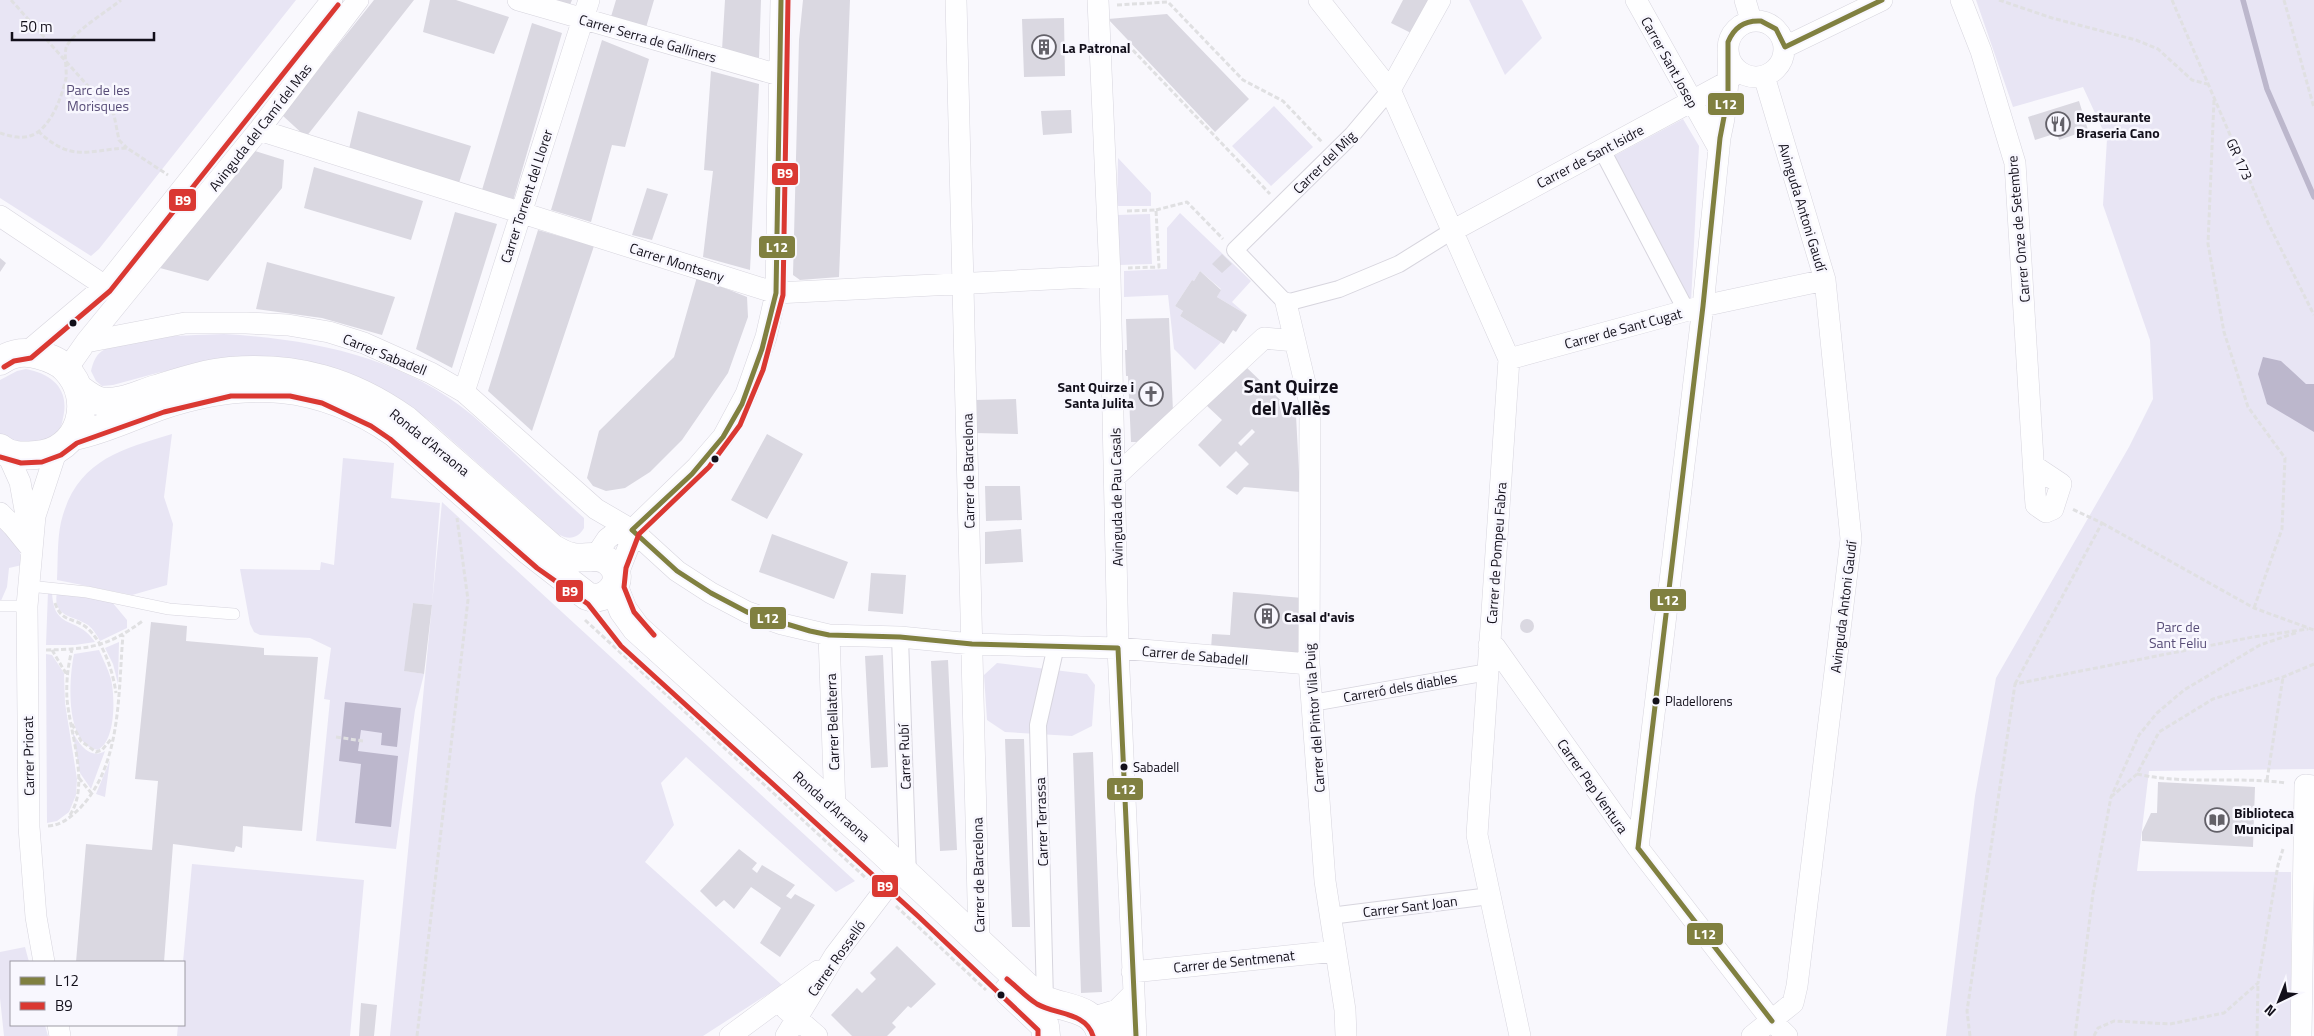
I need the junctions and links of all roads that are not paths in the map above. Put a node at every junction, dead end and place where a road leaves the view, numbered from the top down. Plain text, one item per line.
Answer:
1 (332, 0) edge
2 (358, 0) edge
3 (518, 0) edge
4 (781, 0) edge
5 (956, 0) edge
6 (1319, 0) edge
7 (1440, 0) edge
8 (1636, 0) edge
9 (1745, 0) edge
10 (1882, 0) edge
11 (1961, 0) edge
12 (1098, 3) edge
13 (586, 10) edge
14 (1751, 20) junction
15 (1785, 47) junction
16 (1728, 52) junction
17 (779, 75) junction
18 (1764, 76) junction
19 (1729, 82) junction
20 (1390, 90) junction
21 (1692, 101) junction
22 (259, 130) junction
23 (1719, 149) junction
24 (1602, 150) junction
25 (522, 212) junction
26 (0, 216) edge
27 (1452, 231) junction
28 (1110, 273) junction
29 (1825, 280) junction
30 (963, 284) junction
31 (105, 286) junction
32 (776, 293) junction
33 (1286, 303) junction
34 (1695, 308) junction
35 (1295, 341) junction
36 (86, 342) junction
37 (27, 352) junction
38 (1509, 359) junction
39 (0, 361) edge
40 (72, 379) junction
41 (464, 392) junction
42 (66, 443) junction
43 (3, 452) edge
44 (1116, 476) junction
45 (2056, 501) road end
46 (0, 514) edge
47 (632, 530) junction
48 (32, 549) junction
49 (592, 557) junction
50 (597, 593) junction
51 (28, 596) junction
52 (0, 606) edge
53 (234, 614) dead end
54 (829, 635) junction
55 (900, 638) junction
56 (972, 644) junction
57 (1489, 645) junction
58 (1056, 646) junction
59 (1118, 648) junction
60 (1309, 664) junction
61 (1488, 672) junction
62 (1312, 703) junction
63 (2309, 786) edge
64 (835, 808) junction
65 (1638, 848) junction
66 (894, 884) junction
67 (1490, 896) junction
68 (1330, 916) junction
69 (979, 941) junction
70 (1336, 951) junction
71 (835, 955) junction
72 (44, 961) edge
73 (1132, 972) junction
74 (1134, 994) junction
75 (774, 1004) junction
76 (1072, 1023) edge
77 (790, 1029) edge
78 (1780, 1029) edge
79 (736, 1032) edge
80 (817, 1036) edge
81 (1136, 1036) edge
82 (1346, 1036) edge
83 (1520, 1036) edge
84 (1752, 1036) edge
85 (2302, 1036) edge

1 - 31 street, Avinguda del Camí del Mas
2 - 22 street, Avinguda del Camí del Mas
3 - 13 street, Carrer Serra de Galliners
4 - 17 street
5 - 30 street, Carrer de Barcelona
6 - 20 street, Carrer de Pompeu Fabra
7 - 20 street, Carrer del Mig
8 - 21 street, Carrer Sant Josep
9 - 14 street
10 - 15 street
11 - 45 street, Carrer Onze de Setembre
12 - 28 street, Avinguda de Pau Casals
13 - 17 street, Carrer Serra de Galliners
13 - 25 street, Carrer Torrent del Llorer
14 - 15 street
14 - 16 street
15 - 18 street
16 - 18 street
16 - 19 street
17 - 32 street
18 - 29 street, Avinguda Antoni Gaudí
19 - 21 street, Carrer de Sant Isidre
19 - 23 street
20 - 27 street, Carrer de Pompeu Fabra
20 - 33 street, Carrer del Mig
21 - 23 street, Carrer Sant Josep
21 - 24 street, Carrer de Sant Isidre
22 - 25 street, Carrer Montseny
22 - 36 street, Avinguda del Camí del Mas
23 - 34 street
24 - 27 street, Carrer de Sant Isidre
24 - 34 street
25 - 32 street, Carrer Montseny
25 - 41 street, Carrer Torrent del Llorer
26 - 31 street
27 - 33 street
27 - 38 street, Carrer de Pompeu Fabra
28 - 30 street, Carrer Montseny
28 - 44 street, Avinguda de Pau Casals
29 - 34 street, Carrer de Sant Cugat
29 - 78 street, Avinguda Antoni Gaudí
30 - 32 street, Carrer Montseny
30 - 56 street, Carrer de Barcelona
31 - 37 street, Avinguda del Camí del Mas
32 - 47 street
33 - 35 street, Carrer del Pintor Vila Puig
34 - 38 street, Carrer de Sant Cugat
34 - 65 street
35 - 44 street
35 - 60 street, Carrer del Pintor Vila Puig
36 - 40 street, Avinguda del Camí del Mas
36 - 41 street, Carrer Sabadell
37 - 39 street
37 - 40 street, Ronda d'Arraona
38 - 57 street, Carrer de Pompeu Fabra
40 - 42 street
40 - 49 street, Ronda d'Arraona
41 - 47 street, Carrer Sabadell
42 - 43 street, Ronda d'Arraona
42 - 48 street, Carrer Priorat
42 - 50 street, Ronda d'Arraona
43 - 48 street, Carrer Priorat
44 - 59 street, Avinguda de Pau Casals
46 - 48 street
47 - 49 street
47 - 50 street
47 - 54 street, Carrer de Sabadell
48 - 51 street, Carrer Priorat
49 - 50 street
50 - 64 street, Ronda d'Arraona
50 - 66 street, Ronda d'Arraona
51 - 52 lane
51 - 53 lane
51 - 72 street, Carrer Priorat
54 - 55 street, Carrer de Sabadell
54 - 64 street, Carrer Bellaterra
55 - 56 street, Carrer de Sabadell
55 - 66 street, Carrer Rubí
56 - 58 street, Carrer de Sabadell
56 - 69 street, Carrer de Barcelona
57 - 61 street, Carrer de Pompeu Fabra
57 - 65 street, Carrer Pep Ventura
58 - 59 street, Carrer de Sabadell
58 - 76 street, Carrer Terrassa
59 - 60 street, Carrer de Sabadell
59 - 73 street, Avinguda de Pau Casals
60 - 62 street, Carrer del Pintor Vila Puig
61 - 62 street, Carreró dels diables
61 - 67 street, Carrer de Pompeu Fabra
62 - 68 street, Carrer del Pintor Vila Puig
63 - 85 street
64 - 66 street, Ronda d'Arraona
65 - 78 street, Carrer Pep Ventura
66 - 69 street, Ronda d'Arraona
66 - 71 street, Carrer Rosselló
66 - 76 street, Ronda d'Arraona
67 - 68 street, Carrer Sant Joan
67 - 83 street, Carrer de Pompeu Fabra
68 - 70 street, Carrer del Pintor Vila Puig
69 - 76 street, Ronda d'Arraona
70 - 73 street, Carrer de Sentmenat
70 - 82 street, Carrer del Pintor Vila Puig
71 - 75 street
71 - 77 street, Carrer Rosselló
73 - 74 street, Avinguda de Pau Casals
74 - 76 street
74 - 81 street, Avinguda de Pau Casals
75 - 77 street
75 - 79 street
77 - 79 street
77 - 80 street
78 - 84 street, Avinguda Antoni Gaudí

